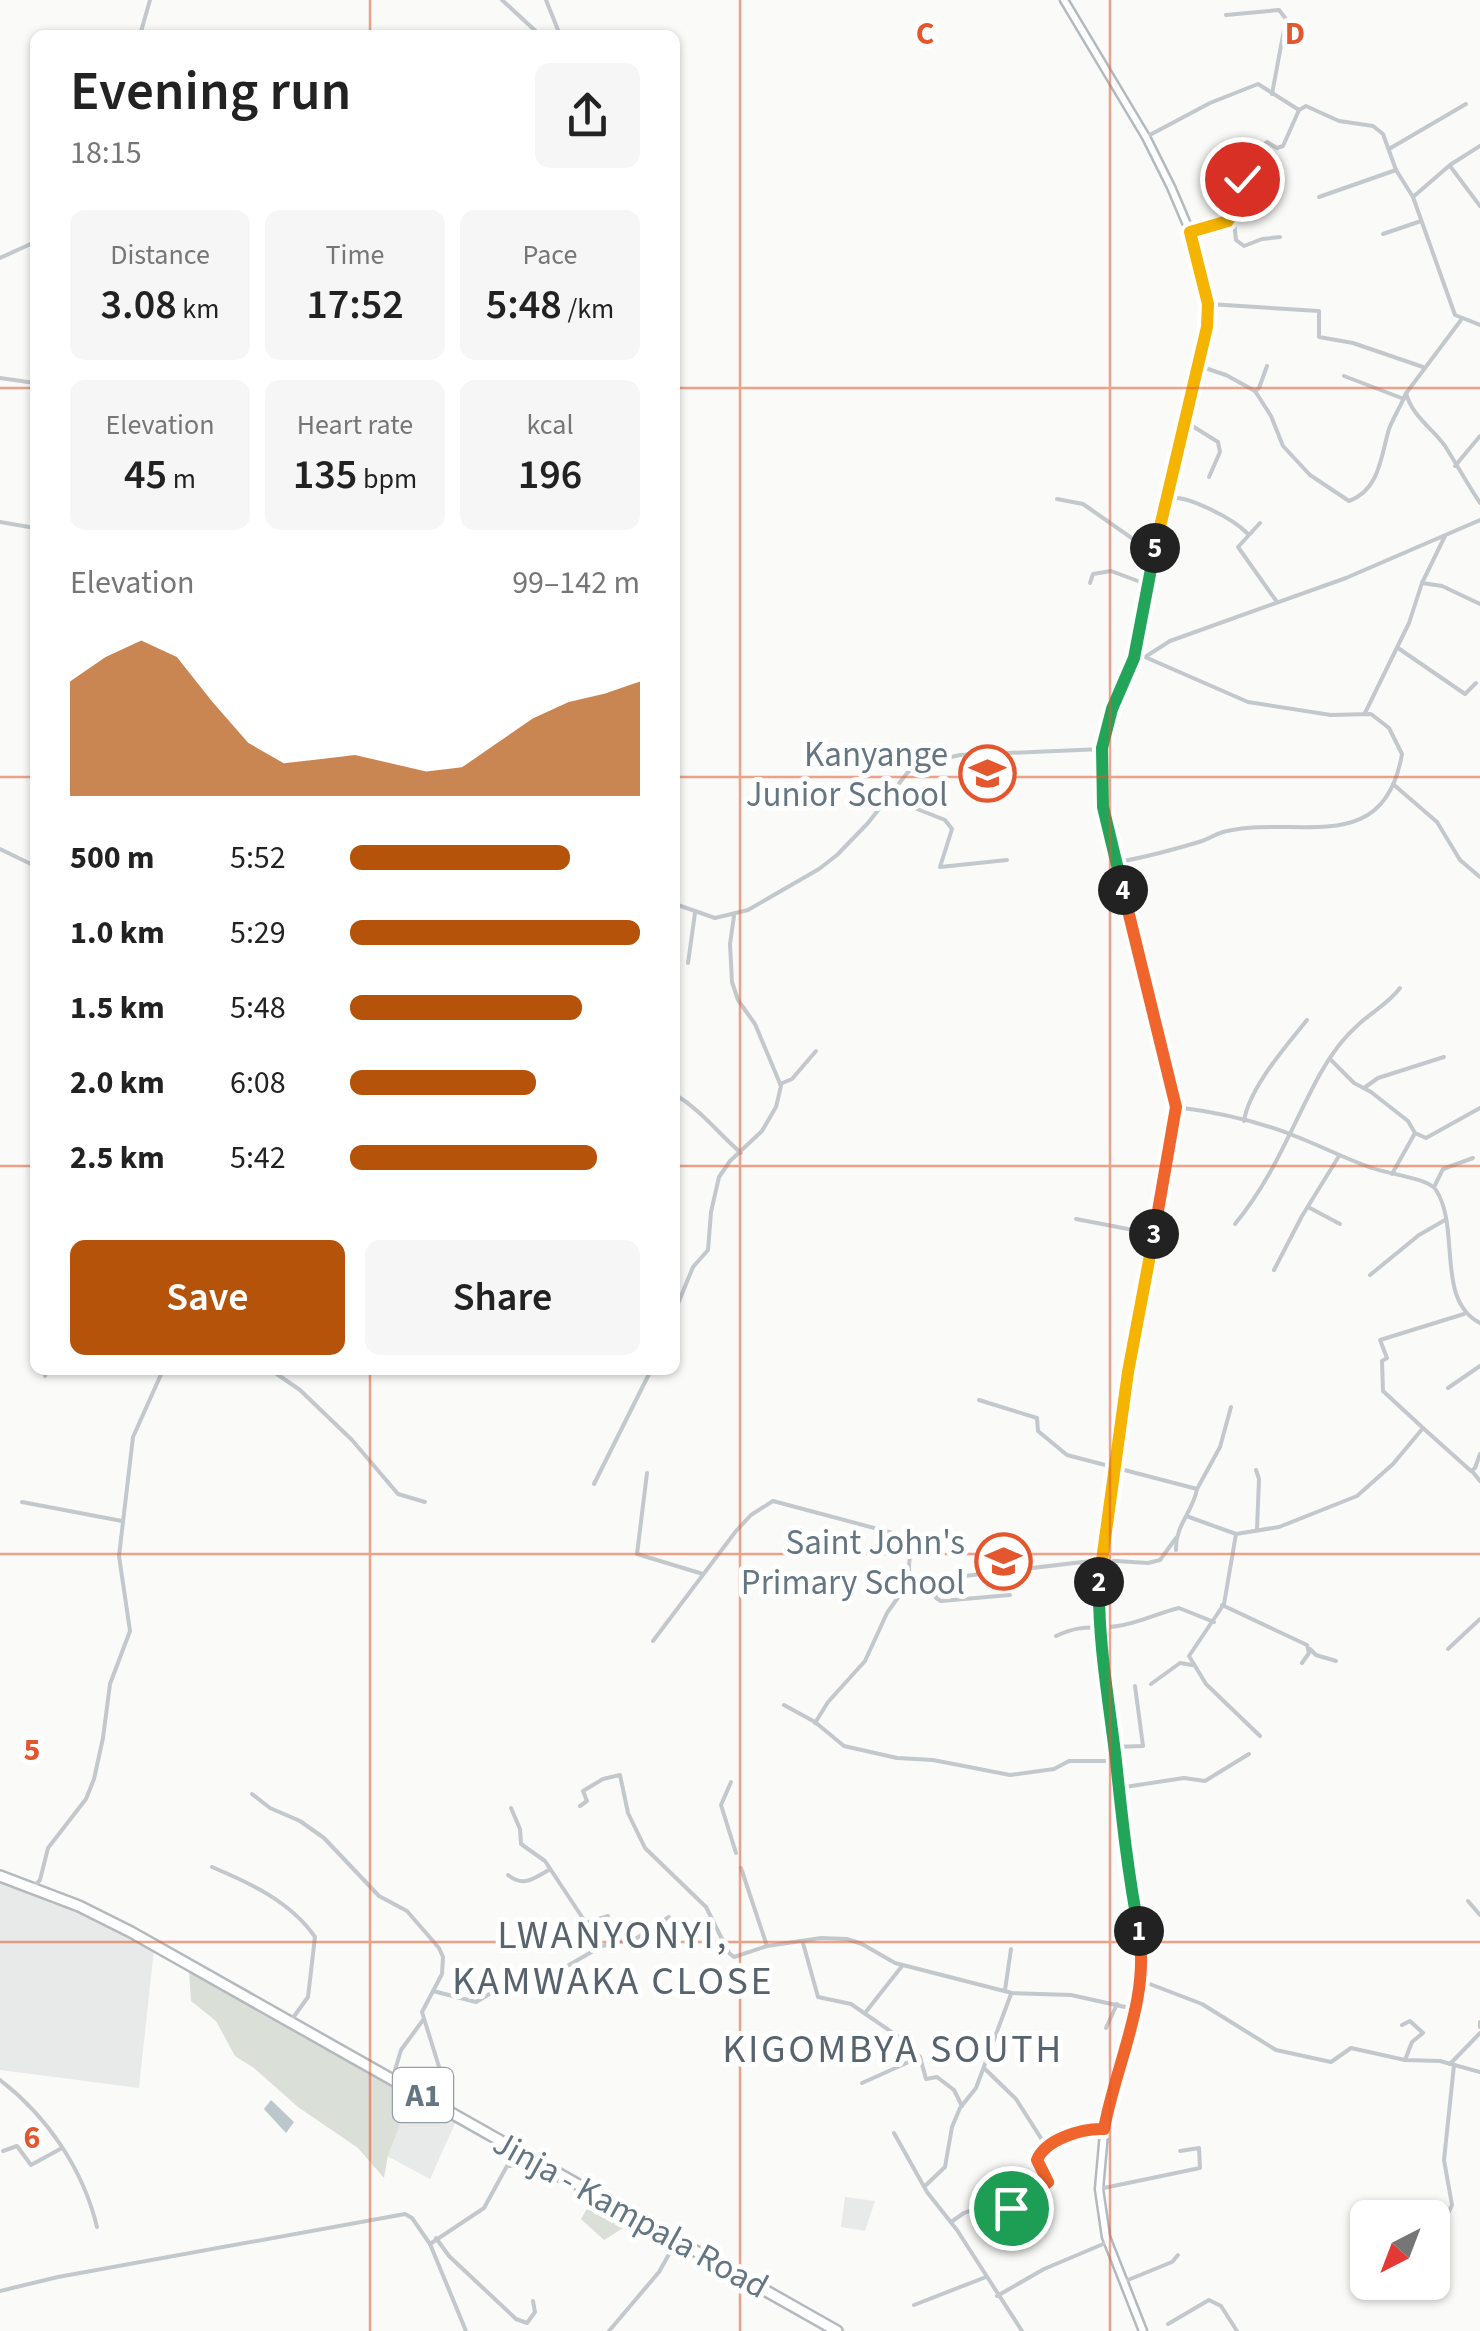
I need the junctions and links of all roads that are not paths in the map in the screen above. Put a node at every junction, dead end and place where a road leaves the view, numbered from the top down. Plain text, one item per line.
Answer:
1 (150, 0) edge
2 (502, 0) edge
3 (546, 0) edge
4 (1064, 0) edge
5 (1226, 15) dead end
6 (141, 30) edge
7 (535, 30) edge
8 (558, 30) edge
9 (1272, 94) junction
10 (1466, 104) dead end
11 (1299, 110) junction
12 (1146, 137) junction
13 (1480, 146) edge
14 (1389, 149) junction
15 (1450, 165) junction
16 (1396, 170) junction
17 (1282, 188) dead end
18 (1319, 196) dead end
19 (1413, 197) junction
20 (1480, 206) edge
21 (1236, 209) junction
22 (1421, 220) junction
23 (1224, 224) junction
24 (1190, 232) junction
25 (1383, 234) dead end
26 (1280, 237) dead end
27 (30, 244) edge
28 (0, 258) edge
29 (1208, 304) junction
30 (1461, 320) junction
31 (1479, 324) edge
32 (1199, 366) junction
33 (1267, 366) dead end
34 (1423, 367) junction
35 (1344, 376) dead end
36 (0, 378) edge
37 (30, 383) edge
38 (1254, 391) junction
39 (1405, 396) junction
40 (1186, 422) junction
41 (1480, 436) edge
42 (1455, 466) junction
43 (1209, 477) dead end
44 (1167, 498) junction
45 (1057, 499) dead end
46 (1480, 503) edge
47 (1480, 520) edge
48 (0, 522) edge
49 (1260, 523) dead end
50 (30, 527) edge
51 (1448, 532) junction
52 (1247, 533) junction
53 (1154, 554) junction
54 (1422, 583) junction
55 (1090, 584) dead end
56 (1146, 584) junction
57 (1277, 602) junction
58 (1480, 604) edge
59 (1398, 648) junction
60 (1145, 657) junction
61 (1134, 658) junction
62 (1476, 683) dead end
63 (1364, 713) junction
64 (1102, 748) junction
65 (1393, 784) junction
66 (889, 798) junction
67 (0, 849) edge
68 (1007, 860) dead end
69 (1116, 862) junction
70 (30, 864) edge
71 (1480, 877) edge
72 (680, 906) edge
73 (695, 913) junction
74 (734, 916) junction
75 (688, 963) dead end
76 (1400, 988) dead end
77 (1308, 1020) dead end
78 (816, 1051) dead end
79 (1444, 1057) dead end
80 (1330, 1059) junction
81 (780, 1084) junction
82 (1364, 1088) junction
83 (680, 1098) edge
84 (1176, 1107) junction
85 (1480, 1108) edge
86 (1244, 1121) junction
87 (1416, 1133) junction
88 (1292, 1134) junction
89 (741, 1153) junction
90 (1339, 1156) junction
91 (1472, 1158) dead end
92 (1392, 1174) junction
93 (1434, 1187) junction
94 (1308, 1207) junction
95 (1076, 1219) dead end
96 (1446, 1220) junction
97 (1236, 1224) dead end
98 (1340, 1224) dead end
99 (1154, 1234) junction
100 (1274, 1270) dead end
101 (1370, 1275) dead end
102 (680, 1298) edge
103 (1464, 1314) junction
104 (1480, 1323) edge
105 (1480, 1366) edge
106 (161, 1375) edge
107 (278, 1375) edge
108 (648, 1375) edge
109 (1448, 1388) dead end
110 (979, 1400) dead end
111 (1231, 1406) dead end
112 (1423, 1428) junction
113 (1480, 1454) edge
114 (1114, 1468) junction
115 (1256, 1470) dead end
116 (1472, 1471) junction
117 (647, 1473) dead end
118 (1480, 1481) edge
119 (594, 1484) dead end
120 (1197, 1489) junction
121 (22, 1502) dead end
122 (424, 1502) dead end
123 (1187, 1516) junction
124 (122, 1521) junction
125 (1257, 1530) junction
126 (1236, 1534) junction
127 (1176, 1538) junction
128 (1176, 1550) dead end
129 (1100, 1560) junction
130 (703, 1574) junction
131 (911, 1579) junction
132 (933, 1579) junction
133 (1010, 1596) dead end
134 (1222, 1606) junction
135 (1480, 1619) edge
136 (1214, 1622) junction
137 (1099, 1627) junction
138 (1056, 1636) dead end
139 (653, 1640) dead end
140 (1310, 1649) junction
141 (1448, 1649) dead end
142 (1336, 1661) dead end
143 (1302, 1662) dead end
144 (1192, 1665) junction
145 (1151, 1684) dead end
146 (1134, 1686) dead end
147 (784, 1705) dead end
148 (816, 1723) junction
149 (1260, 1736) dead end
150 (1114, 1746) junction
151 (1248, 1754) dead end
152 (1116, 1761) junction
153 (731, 1782) dead end
154 (1118, 1788) junction
155 (252, 1794) dead end
156 (580, 1806) dead end
157 (511, 1808) dead end
158 (736, 1853) dead end
159 (212, 1867) dead end
160 (741, 1868) dead end
161 (549, 1870) junction
162 (508, 1875) dead end
163 (0, 1876) edge
164 (33, 1887) junction
165 (1468, 1901) dead end
166 (1480, 1915) edge
167 (608, 1916) dead end
168 (669, 1916) dead end
169 (586, 1923) junction
170 (803, 1943) junction
171 (767, 1946) junction
172 (1011, 1949) dead end
173 (594, 1950) junction
174 (904, 1964) junction
175 (1140, 1980) junction
176 (433, 1991) junction
177 (1009, 1991) junction
178 (1117, 2004) junction
179 (1134, 2009) junction
180 (864, 2013) junction
181 (423, 2020) junction
182 (290, 2022) junction
183 (1402, 2026) dead end
184 (1480, 2027) edge
185 (1106, 2028) dead end
186 (920, 2057) junction
187 (1405, 2060) junction
188 (1452, 2065) junction
189 (984, 2068) junction
190 (1480, 2072) edge
191 (392, 2078) junction
192 (0, 2080) edge
193 (862, 2083) dead end
194 (434, 2102) junction
195 (962, 2106) junction
196 (1104, 2129) junction
197 (894, 2133) dead end
198 (1046, 2146) junction
199 (62, 2148) junction
200 (1180, 2150) dead end
201 (3, 2151) dead end
202 (567, 2179) junction
203 (925, 2186) junction
204 (1099, 2189) junction
205 (1450, 2204) edge
206 (951, 2222) junction
207 (97, 2226) dead end
208 (436, 2238) junction
209 (677, 2240) junction
210 (1108, 2242) junction
211 (430, 2244) junction
212 (1178, 2255) dead end
213 (986, 2277) junction
214 (1122, 2282) junction
215 (0, 2291) edge
216 (997, 2296) junction
217 (532, 2301) dead end
218 (914, 2305) dead end
219 (523, 2322) junction
220 (1168, 2324) dead end
221 (466, 2331) edge
222 (528, 2331) edge
223 (608, 2331) edge
224 (837, 2331) edge
225 (1022, 2331) edge
226 (1144, 2331) edge
227 (1237, 2331) edge

1 - 6 street
2 - 7 street
3 - 8 street
4 - 12 street
5 - 9 street
9 - 11 street
9 - 12 street
10 - 14 street
11 - 14 street
11 - 21 street
12 - 24 street
13 - 15 street
14 - 16 street
15 - 19 street
15 - 20 street
16 - 18 street
16 - 19 street
17 - 21 street
19 - 22 street
21 - 23 street
22 - 25 street
22 - 30 street
23 - 24 street
23 - 26 street
24 - 29 street
27 - 28 street
29 - 32 street
29 - 34 street
30 - 31 street
30 - 34 street
32 - 38 street
32 - 40 street
33 - 38 street
34 - 39 street
35 - 39 street
36 - 37 street
38 - 39 street
39 - 42 street
40 - 43 street
40 - 44 street
41 - 42 street
42 - 46 street
44 - 52 street
44 - 53 street
45 - 53 street
47 - 51 street
48 - 50 street
49 - 52 street
51 - 54 street
51 - 57 street
52 - 57 street
53 - 56 street
54 - 58 street
54 - 59 street
55 - 56 street
56 - 61 street
57 - 60 street
59 - 62 street
59 - 63 street
60 - 61 street
60 - 63 street
61 - 64 street
63 - 65 street
64 - 66 street
64 - 69 street
65 - 69 street
65 - 71 street
66 - 68 street
66 - 74 street
67 - 70 street
69 - 84 street
72 - 73 street
73 - 74 street
73 - 75 street
74 - 81 street
76 - 80 street
77 - 86 street
78 - 81 street
79 - 82 street
80 - 82 street
80 - 88 street
81 - 89 street
82 - 87 street
83 - 89 street
84 - 86 street
84 - 99 street
85 - 87 street
86 - 88 street
87 - 92 street
88 - 90 street
88 - 97 street
89 - 102 street
90 - 92 street
90 - 94 street
91 - 93 street
92 - 93 street
93 - 96 street
94 - 98 street
94 - 100 street
95 - 99 street
96 - 101 street
96 - 103 street
99 - 114 street
103 - 104 street
103 - 112 street
105 - 109 street
106 - 124 street
107 - 122 street
108 - 119 street
110 - 114 street
111 - 120 street
112 - 116 street
112 - 125 street
113 - 116 street
114 - 120 street
114 - 129 street
115 - 125 street
116 - 118 street
117 - 130 street
120 - 123 street
121 - 124 street
123 - 126 street
123 - 127 street
124 - 164 street
125 - 126 street
126 - 134 street
127 - 128 street
127 - 129 street
129 - 132 street
129 - 137 street
130 - 131 street
130 - 139 street
131 - 132 street
131 - 148 street
132 - 133 street
134 - 136 street
134 - 140 street
135 - 141 street
136 - 137 street
136 - 144 street
137 - 138 street
137 - 150 street
140 - 142 street
140 - 143 street
144 - 145 street
144 - 149 street
146 - 150 street
147 - 148 street
148 - 152 street
150 - 152 street
151 - 154 street
152 - 154 street
153 - 158 street
154 - 175 street
155 - 176 street
156 - 171 street
157 - 161 street
159 - 182 street
160 - 171 street
161 - 162 street
161 - 169 street
163 - 164 highway, Jinja - Kampala Road / A1
164 - 182 highway, Jinja - Kampala Road / A1
165 - 166 street
167 - 169 street
168 - 173 street
169 - 173 street
170 - 171 street
170 - 174 street
170 - 180 street
172 - 177 street
173 - 176 street
174 - 177 street
174 - 180 street
175 - 179 street
175 - 187 street
176 - 181 street
177 - 178 street
177 - 189 street
178 - 179 street
178 - 185 street
179 - 196 street
180 - 186 street
181 - 191 street
181 - 194 street
182 - 191 highway, Jinja - Kampala Road / A1
183 - 187 street
184 - 188 street
186 - 193 street
186 - 195 street
187 - 188 street
188 - 190 street
188 - 205 street
189 - 195 street
189 - 198 street
191 - 194 highway, Jinja - Kampala Road / A1
192 - 199 street
194 - 202 highway, Jinja - Kampala Road / A1
195 - 203 street
196 - 198 street
196 - 204 street
197 - 203 street
198 - 206 street
199 - 201 street
199 - 207 street
200 - 204 street
202 - 208 street
202 - 209 highway, Jinja - Kampala Road / A1
203 - 206 street
204 - 210 street
206 - 213 street
208 - 211 street
208 - 219 street
209 - 223 street
209 - 224 highway, Jinja - Kampala Road / A1
210 - 214 street
210 - 216 street
211 - 215 street
211 - 221 street
212 - 214 street
213 - 216 street
213 - 218 street
214 - 226 street
216 - 225 street
217 - 219 street
219 - 222 street
220 - 227 street

